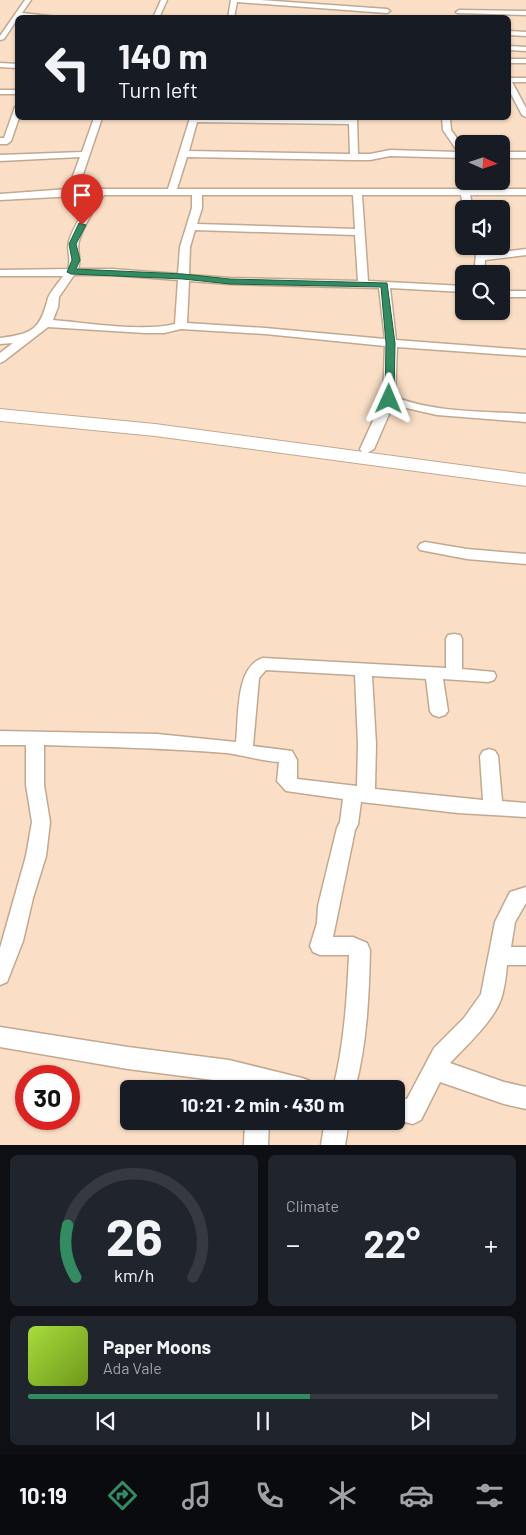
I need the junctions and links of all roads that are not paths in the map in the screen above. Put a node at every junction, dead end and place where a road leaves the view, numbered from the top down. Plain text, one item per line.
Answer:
1 (28, 0) edge
2 (164, 0) edge
3 (234, 0) edge
4 (383, 1) edge
5 (305, 3) edge
6 (459, 12) edge
7 (526, 13) edge
8 (388, 14) edge
9 (18, 15) edge
10 (157, 15) edge
11 (232, 15) edge
12 (15, 20) edge
13 (511, 33) edge
14 (526, 34) edge
15 (4, 38) edge
16 (511, 48) edge
17 (526, 49) edge
18 (511, 61) edge
19 (526, 61) edge
20 (0, 65) edge
21 (15, 66) edge
22 (526, 80) edge
23 (511, 81) edge
24 (511, 85) edge
25 (0, 92) edge
26 (15, 92) edge
27 (526, 95) edge
28 (516, 96) junction
29 (511, 107) edge
30 (522, 107) junction
31 (526, 115) edge
32 (15, 117) edge
33 (97, 120) edge
34 (193, 120) edge
35 (353, 120) edge
36 (446, 120) edge
37 (455, 140) edge
38 (0, 141) edge
39 (86, 154) junction
40 (184, 154) junction
41 (455, 154) edge
42 (510, 155) edge
43 (526, 156) edge
44 (354, 157) junction
45 (0, 158) edge
46 (358, 191) junction
47 (72, 192) junction
48 (197, 192) junction
49 (464, 192) junction
50 (526, 192) edge
51 (171, 193) junction
52 (100, 194) junction
53 (0, 197) edge
54 (466, 200) edge
55 (191, 227) junction
56 (360, 232) junction
57 (510, 252) edge
58 (526, 252) edge
59 (71, 272) junction
60 (0, 273) edge
61 (183, 276) junction
62 (363, 284) junction
63 (384, 285) junction
64 (455, 289) edge
65 (510, 294) edge
66 (526, 294) edge
67 (46, 323) junction
68 (181, 326) junction
69 (26, 338) junction
70 (0, 340) edge
71 (391, 343) junction
72 (526, 353) edge
73 (0, 359) edge
74 (389, 399) junction
75 (0, 407) edge
76 (0, 415) edge
77 (526, 418) edge
78 (367, 449) junction
79 (526, 471) edge
80 (526, 480) edge
81 (425, 547) dead end
82 (526, 559) edge
83 (454, 639) dead end
84 (362, 670) junction
85 (434, 674) junction
86 (454, 675) junction
87 (488, 676) dead end
88 (439, 712) dead end
89 (0, 738) edge
90 (35, 739) junction
91 (244, 750) junction
92 (489, 756) dead end
93 (359, 794) junction
94 (493, 808) junction
95 (526, 810) edge
96 (526, 895) edge
97 (499, 956) junction
98 (526, 956) edge
99 (0, 975) edge
100 (0, 1037) edge
101 (435, 1069) junction
102 (250, 1080) edge
103 (346, 1080) edge
104 (526, 1098) edge
105 (405, 1110) edge
106 (257, 1130) edge
107 (336, 1130) edge
108 (256, 1145) edge
109 (333, 1145) edge

1 - 9 street
2 - 10 street
3 - 5 street
3 - 11 street
4 - 8 street
5 - 8 street
6 - 7 street
12 - 15 street
13 - 14 street
16 - 17 street
18 - 19 street
20 - 21 street
22 - 23 street
24 - 28 street
25 - 26 street
27 - 28 street
28 - 30 street
29 - 30 street
30 - 31 street
32 - 38 street
33 - 39 street
34 - 40 street
35 - 44 street
36 - 37 street
39 - 45 street
39 - 47 street
40 - 44 street
40 - 51 street
41 - 44 street
42 - 43 street
46 - 48 street
46 - 49 street
46 - 56 street
47 - 52 street
47 - 53 street
48 - 51 street
48 - 55 street
49 - 50 street
49 - 54 street
51 - 52 street
52 - 59 street
55 - 56 street
55 - 61 street
56 - 62 street
57 - 58 street
59 - 60 street
59 - 61 street
59 - 67 street
61 - 62 street
61 - 68 street
62 - 63 street
63 - 64 street
63 - 71 street
65 - 66 street
67 - 68 street
67 - 69 street
68 - 71 street
69 - 70 street
69 - 73 street
71 - 72 street
71 - 74 street
74 - 77 street
74 - 78 street
75 - 78 main road
76 - 80 main road
78 - 79 main road
81 - 82 street
83 - 86 street
84 - 85 street
84 - 91 street
84 - 93 street
85 - 86 street
85 - 88 street
86 - 87 street
89 - 90 street
90 - 91 street
90 - 99 street
91 - 93 street
92 - 94 street
93 - 94 street
93 - 103 street
94 - 95 street
96 - 97 street
97 - 98 street
97 - 101 street
100 - 102 street
101 - 104 street
101 - 105 street
106 - 108 street
107 - 109 street

